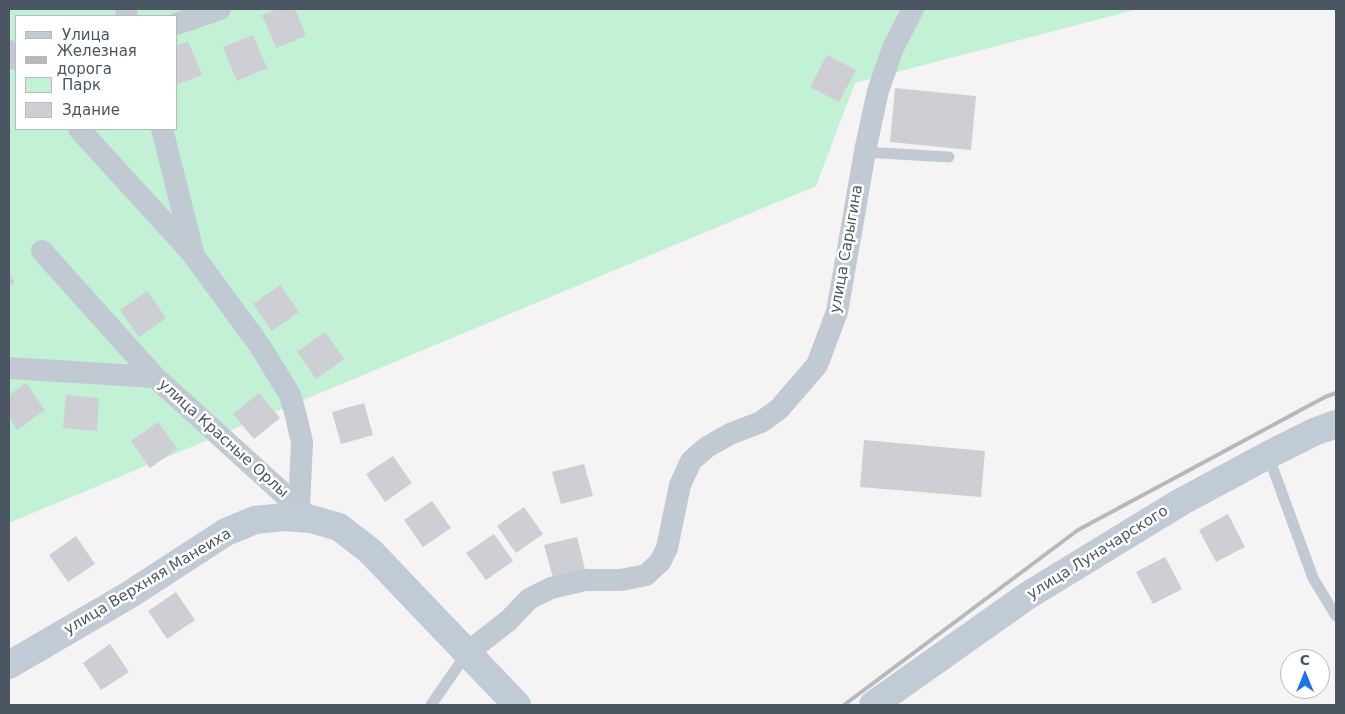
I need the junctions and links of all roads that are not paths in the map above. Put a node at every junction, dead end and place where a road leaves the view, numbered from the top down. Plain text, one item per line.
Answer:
1 (220, 9) edge
2 (913, 9) edge
3 (178, 23) edge
4 (80, 130) edge
5 (162, 130) edge
6 (864, 152) junction
7 (949, 157) dead end
8 (42, 251) dead end
9 (194, 256) junction
10 (9, 368) edge
11 (155, 377) junction
12 (1336, 424) edge
13 (1268, 455) junction
14 (305, 513) junction
15 (1336, 616) edge
16 (467, 653) junction
17 (9, 665) edge
18 (431, 705) edge
19 (517, 705) edge
20 (873, 705) edge

1 - 3 street
2 - 6 street, улица Сарыгина
4 - 9 street
5 - 9 street
6 - 7 lane
6 - 16 street, улица Сарыгина
8 - 11 street
9 - 14 street
10 - 11 street, улица Красные Орлы
11 - 14 street, улица Красные Орлы
12 - 13 main road, улица Луначарского
13 - 15 lane
13 - 20 main road, улица Луначарского
14 - 16 main road, улица Верхняя Манеиха
14 - 17 main road, улица Верхняя Манеиха
16 - 18 lane
16 - 19 main road, улица Верхняя Манеиха

